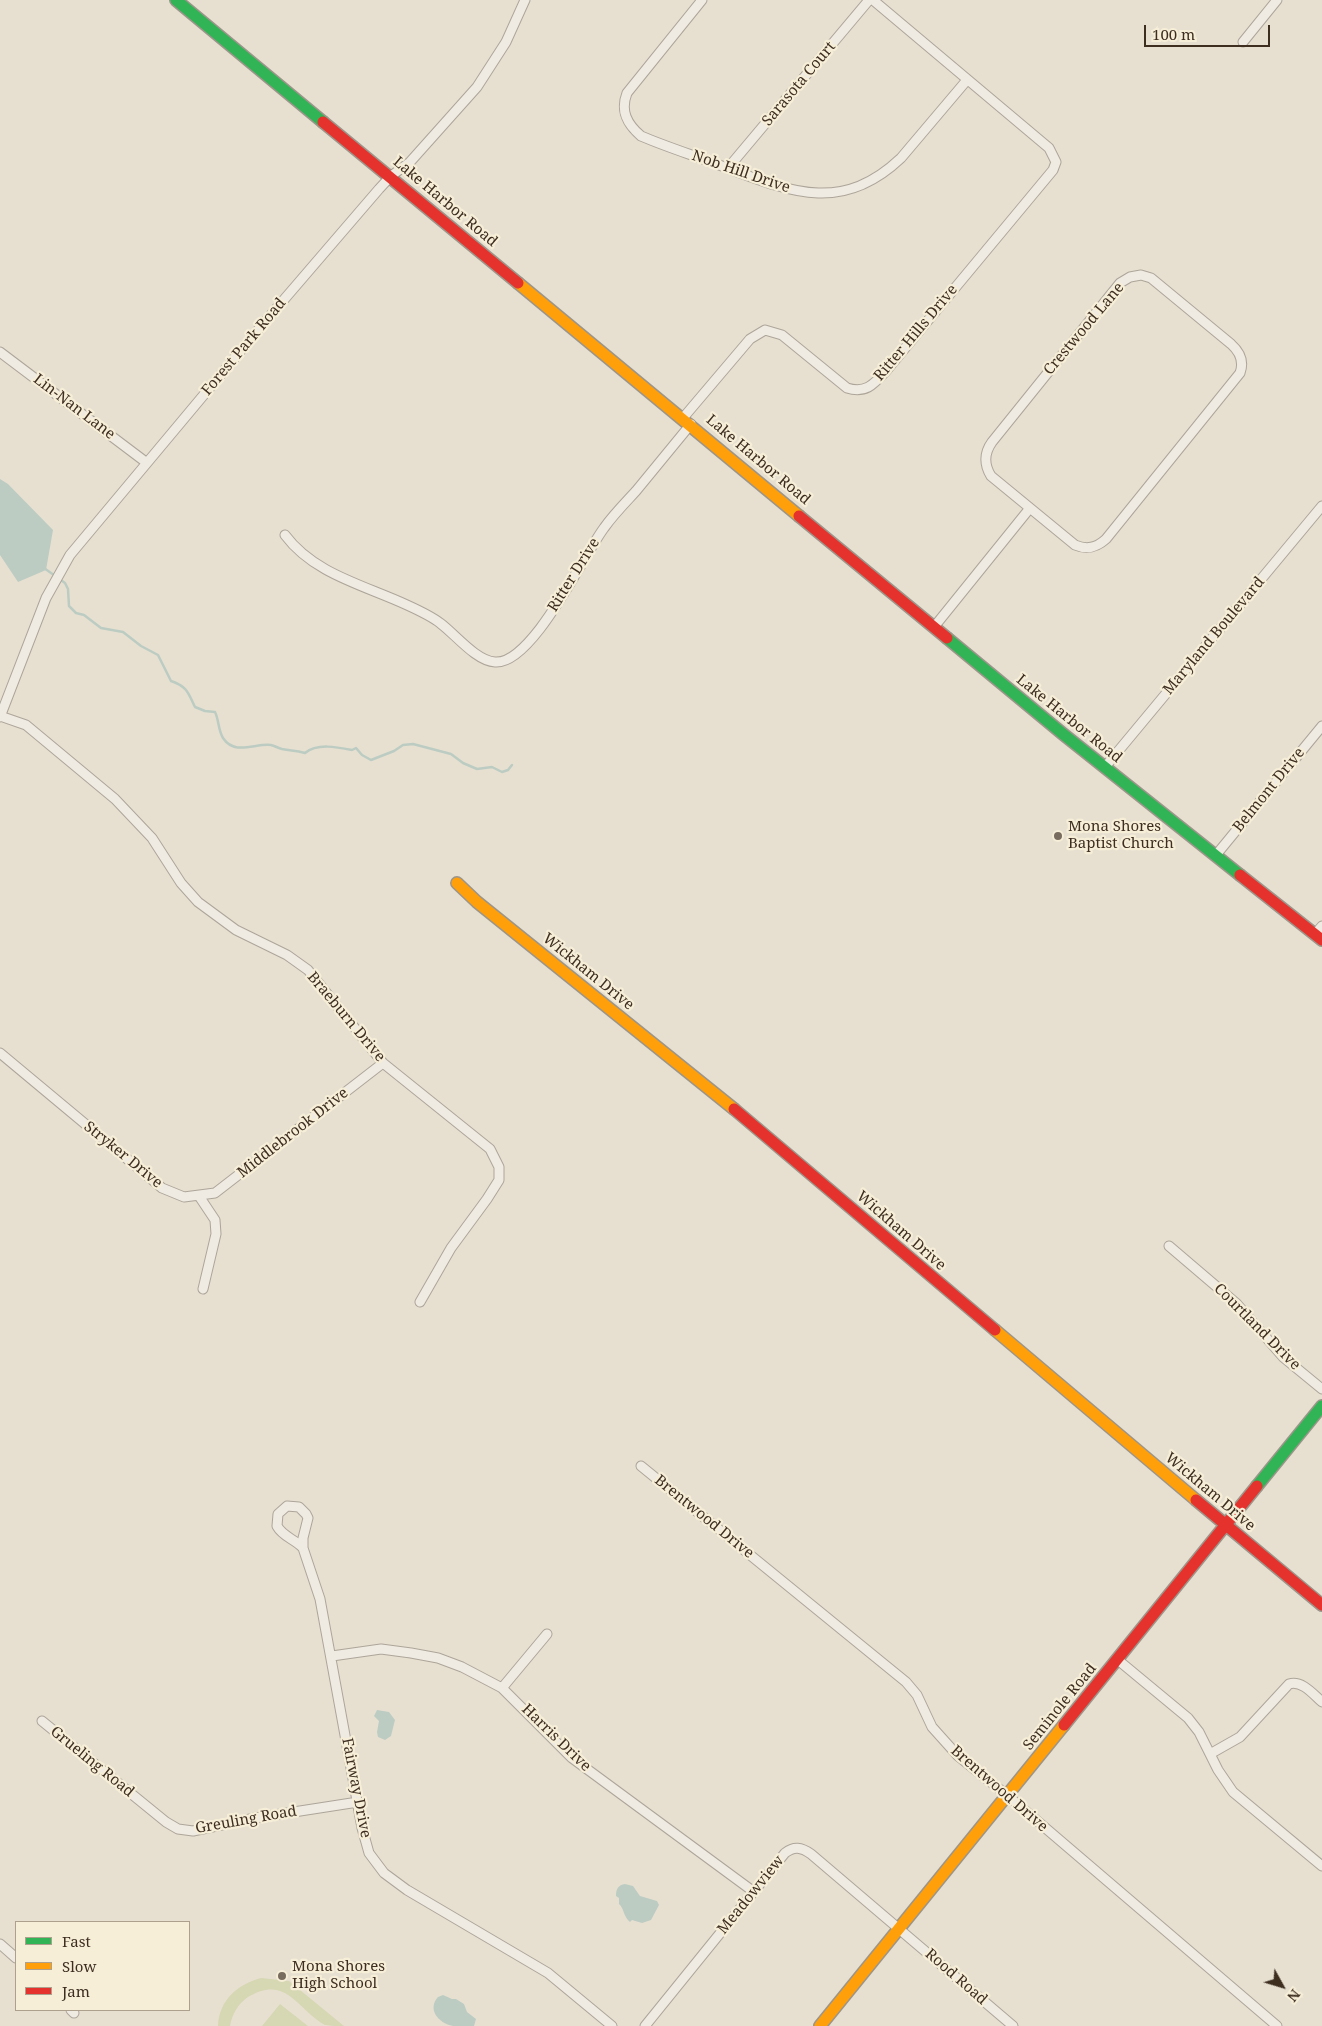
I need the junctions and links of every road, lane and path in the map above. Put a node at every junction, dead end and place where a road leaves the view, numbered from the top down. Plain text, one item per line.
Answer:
1 (176, 0) edge
2 (525, 0) edge
3 (702, 0) edge
4 (869, 0) edge
5 (873, 0) edge
6 (1277, 0) edge
7 (1243, 42) dead end
8 (967, 80) junction
9 (728, 168) junction
10 (391, 176) junction
11 (0, 352) edge
12 (687, 421) junction
13 (148, 463) junction
14 (1322, 506) edge
15 (1030, 508) junction
16 (285, 534) dead end
17 (934, 627) junction
18 (0, 716) edge
19 (1322, 726) edge
20 (1105, 767) junction
21 (1216, 855) junction
22 (457, 883) dead end
23 (1320, 934) edge
24 (0, 1053) edge
25 (384, 1063) junction
26 (199, 1196) junction
27 (1169, 1246) dead end
28 (203, 1289) dead end
29 (420, 1302) dead end
30 (1322, 1388) edge
31 (1322, 1406) edge
32 (641, 1466) dead end
33 (1226, 1526) junction
34 (303, 1548) junction
35 (1322, 1605) edge
36 (547, 1634) dead end
37 (332, 1656) junction
38 (1118, 1660) junction
39 (502, 1688) junction
40 (1322, 1702) edge
41 (42, 1721) dead end
42 (1210, 1754) junction
43 (1008, 1796) junction
44 (142, 1802) joint
45 (358, 1802) junction
46 (1322, 1866) edge
47 (754, 1892) junction
48 (899, 1929) junction
49 (0, 1944) edge
50 (15, 1957) edge
51 (612, 2026) edge
52 (645, 2026) edge
53 (820, 2026) edge
54 (1013, 2026) edge
55 (1277, 2026) edge

1 - 10 street, Lake Harbor Road
2 - 10 street, Forest Park Road
3 - 9 street, Nob Hill Drive
4 - 9 street, Sarasota Court
5 - 8 street
6 - 7 street
8 - 9 street, Nob Hill Drive
8 - 12 street, Ritter Hills Drive
10 - 12 street, Lake Harbor Road
10 - 13 street, Forest Park Road
11 - 13 street, Lin-Nan Lane
12 - 16 street, Ritter Drive
12 - 17 street, Lake Harbor Road
13 - 18 street, Forest Park Road
14 - 20 street, Maryland Boulevard
15 - 15 street, Crestwood Lane
15 - 17 street
17 - 20 street, Lake Harbor Road
18 - 25 street, Braeburn Drive
19 - 21 street, Belmont Drive
20 - 21 street, Lake Harbor Road
21 - 23 street, Lake Harbor Road
22 - 33 street, Wickham Drive
24 - 26 street, Stryker Drive
25 - 26 street, Middlebrook Drive
25 - 29 street, Braeburn Drive
26 - 28 street
27 - 30 street, Courtland Drive
31 - 33 street, Seminole Road
32 - 43 street, Brentwood Drive
33 - 35 street, Wickham Drive
33 - 38 street, Seminole Road
34 - 34 street, Fairway Drive
34 - 37 street, Fairway Drive
36 - 39 street
37 - 39 street, Harris Drive
37 - 45 street, Fairway Drive
38 - 42 street
38 - 43 street, Seminole Road
39 - 47 street, Harris Drive
40 - 42 street
41 - 44 street, Grueling Road
42 - 46 street
43 - 48 street, Seminole Road
43 - 55 street, Brentwood Drive
44 - 45 street, Greuling Road
45 - 51 street, Fairway Drive
47 - 48 street, Meadowview
47 - 52 street, Meadowview
48 - 53 street, Seminole Road
48 - 54 street, Rood Road
49 - 50 street

